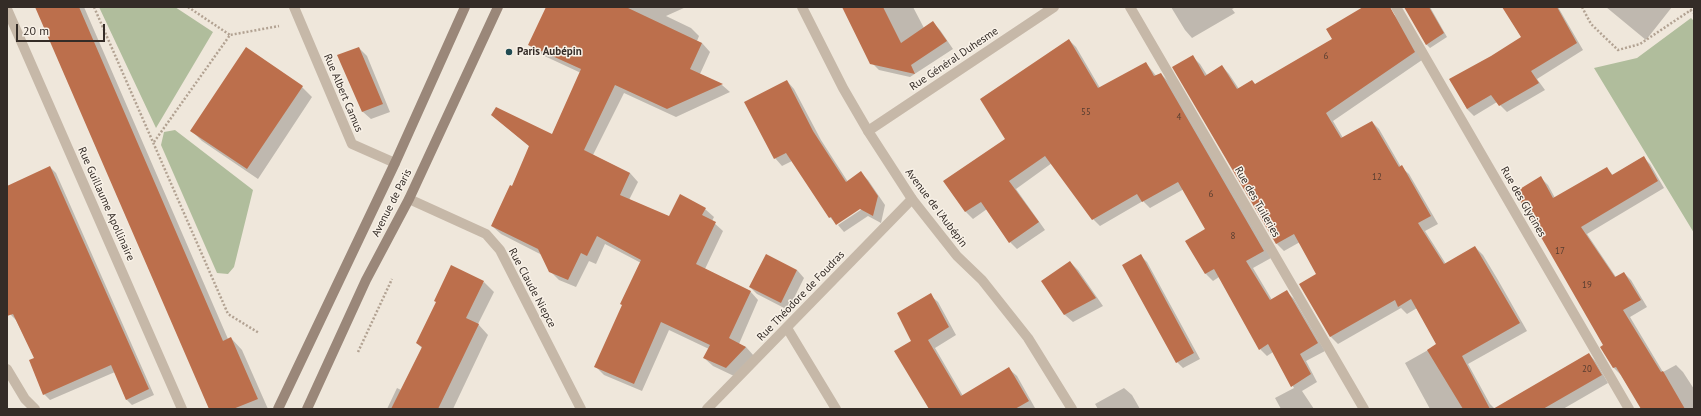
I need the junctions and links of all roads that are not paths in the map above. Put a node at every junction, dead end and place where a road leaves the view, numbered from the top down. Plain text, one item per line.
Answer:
1 (294, 7) edge
2 (465, 7) edge
3 (498, 7) edge
4 (802, 7) edge
5 (1054, 7) edge
6 (1130, 7) edge
7 (1396, 7) edge
8 (7, 9) edge
9 (868, 131) junction
10 (395, 163) junction
11 (409, 199) junction
12 (912, 199) junction
13 (787, 328) junction
14 (7, 369) edge
15 (35, 409) edge
16 (182, 409) edge
17 (278, 409) edge
18 (306, 409) edge
19 (581, 409) edge
20 (707, 409) edge
21 (836, 409) edge
22 (1072, 409) edge
23 (1364, 409) edge
24 (1629, 409) edge

1 - 10 street, Rue Albert Camus
2 - 10 main road, Avenue de Paris
3 - 11 main road, Avenue de Paris
4 - 9 street, Avenue de l'Aubépin
5 - 9 street, Rue Général Duhesme
6 - 23 street, Rue des Tuileries
7 - 24 street, Rue des Glycines
8 - 16 street, Rue Guillaume Apollinaire
9 - 12 street, Avenue de l'Aubépin
10 - 17 main road, Avenue de Paris
11 - 18 main road, Avenue de Paris
11 - 19 street, Rue Claude Niepce
12 - 13 street, Rue Théodore de Foudras
12 - 22 street, Avenue de l'Aubépin
13 - 20 street, Rue Théodore de Foudras
13 - 21 street
14 - 15 street

